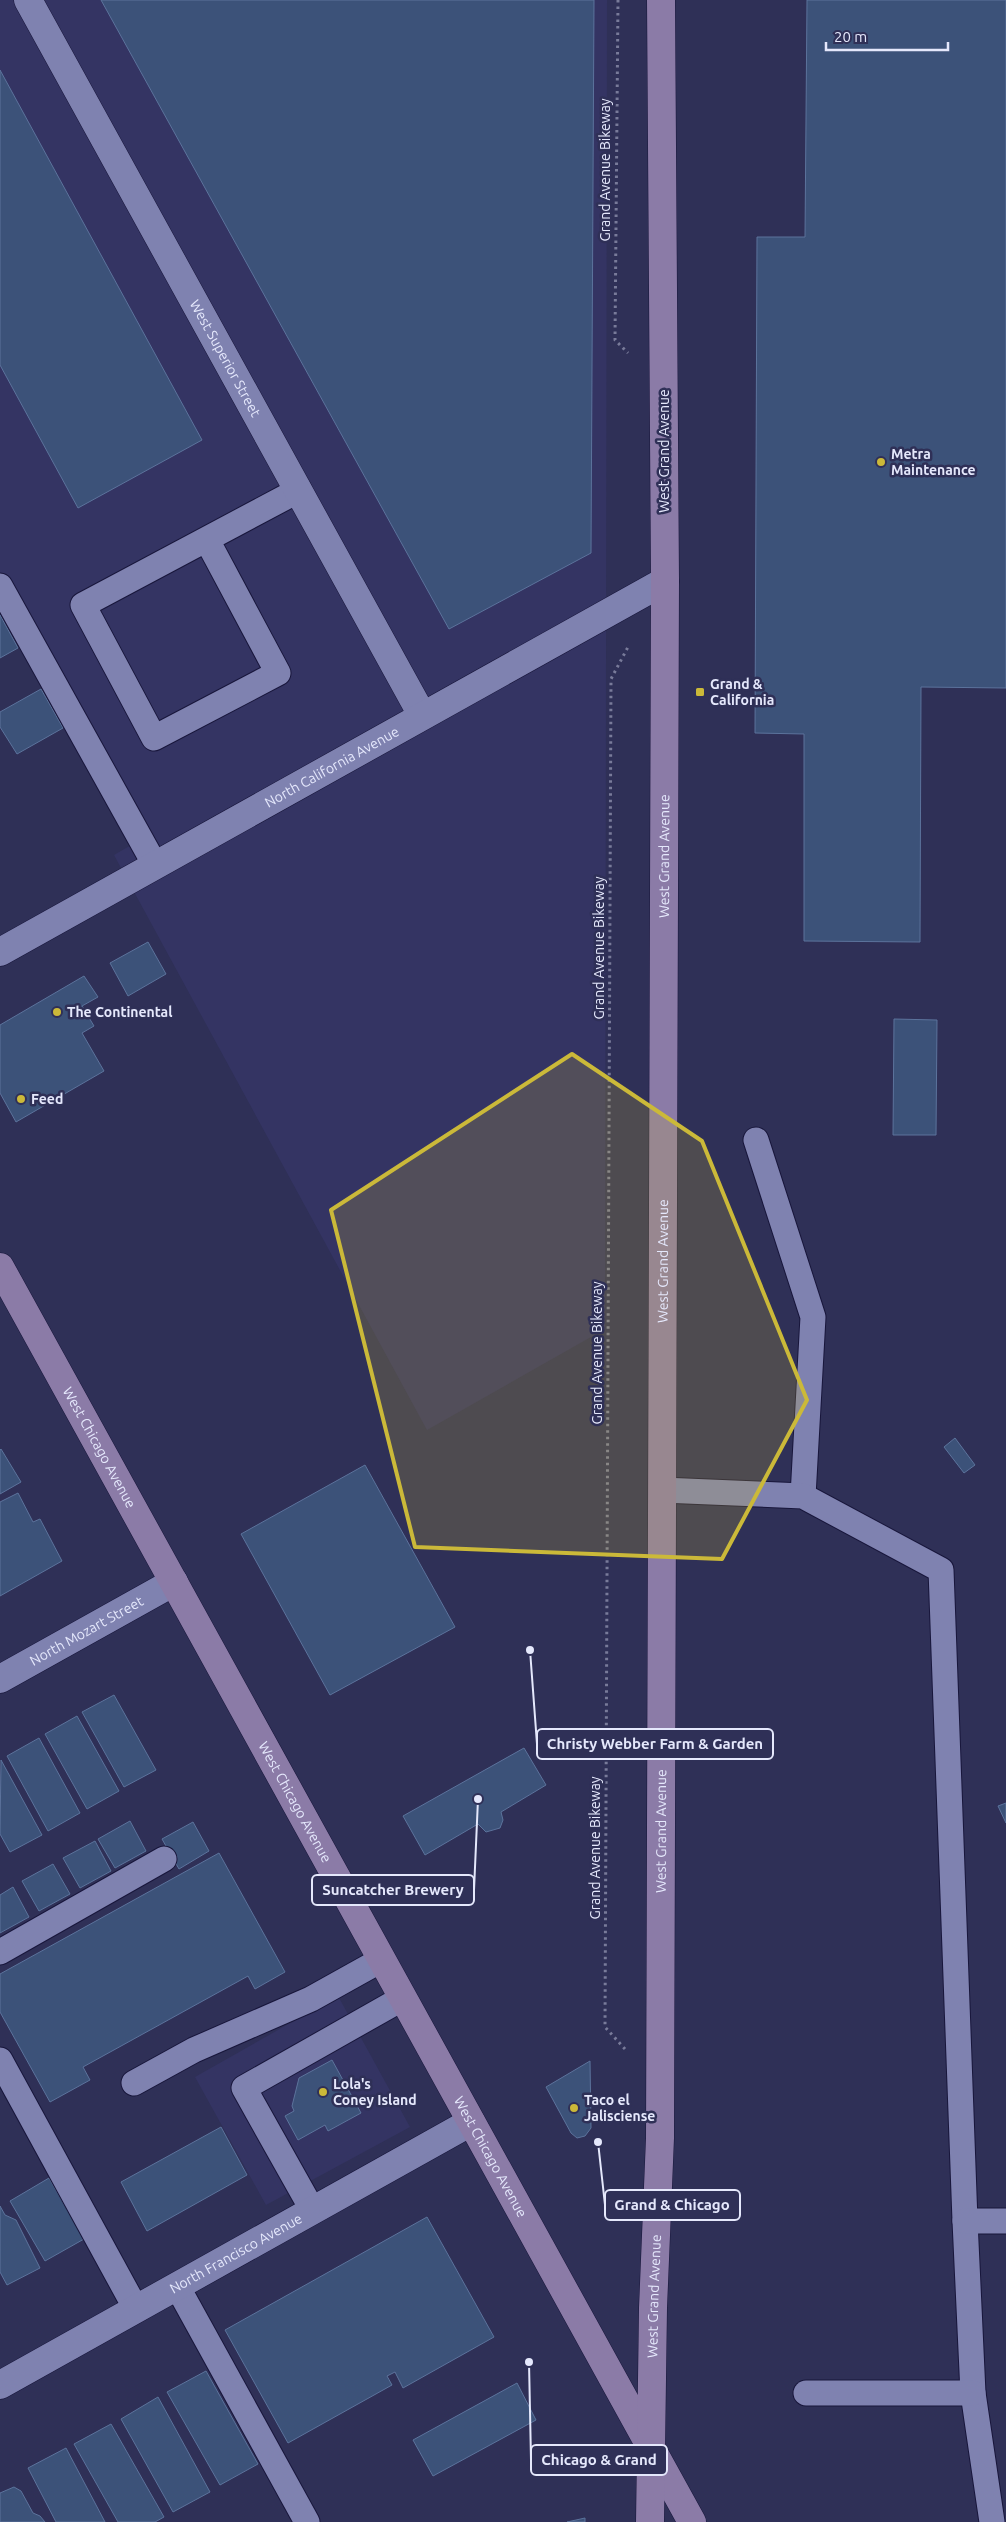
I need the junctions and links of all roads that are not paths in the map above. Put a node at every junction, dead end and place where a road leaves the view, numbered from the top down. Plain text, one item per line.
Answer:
1 (28, 0) edge
2 (661, 0) edge
3 (299, 490) junction
4 (207, 540) junction
5 (665, 581) junction
6 (0, 586) edge
7 (422, 715) junction
8 (155, 865) junction
9 (0, 952) edge
10 (756, 1140) dead end
11 (0, 1266) edge
12 (662, 1490) junction
13 (803, 1496) junction
14 (174, 1582) junction
15 (0, 1679) edge
16 (164, 1859) dead end
17 (0, 1952) edge
18 (381, 1960) junction
19 (403, 1998) junction
20 (0, 2060) edge
21 (134, 2083) dead end
22 (472, 2122) junction
23 (313, 2211) junction
24 (1006, 2220) edge
25 (965, 2221) junction
26 (177, 2286) junction
27 (136, 2309) junction
28 (0, 2385) edge
29 (806, 2393) dead end
30 (973, 2393) junction
31 (650, 2446) junction
32 (307, 2522) edge
33 (650, 2522) edge
34 (692, 2522) edge
35 (992, 2522) edge

1 - 3 street, West Superior Street
2 - 5 main road, West Grand Avenue
3 - 4 lane
3 - 7 street, West Superior Street
4 - 4 lane
5 - 7 street, North California Avenue
5 - 12 main road, West Grand Avenue
6 - 8 lane
7 - 8 street, North California Avenue
8 - 9 street, North California Avenue
10 - 13 lane
11 - 14 main road, West Chicago Avenue
12 - 13 lane
12 - 31 main road, West Grand Avenue
13 - 25 lane
14 - 15 street, North Mozart Street
14 - 18 main road, West Chicago Avenue
16 - 17 lane
18 - 19 main road, West Chicago Avenue
18 - 21 lane
19 - 22 main road, West Chicago Avenue
19 - 23 lane
20 - 27 lane
22 - 23 street, North Francisco Avenue
22 - 31 main road, West Chicago Avenue
23 - 26 street, North Francisco Avenue
24 - 25 lane
25 - 30 lane
26 - 27 street, North Francisco Avenue
26 - 32 lane
27 - 28 street, North Francisco Avenue
29 - 30 lane
30 - 35 lane
31 - 33 main road, West Grand Avenue
31 - 34 main road, West Chicago Avenue

